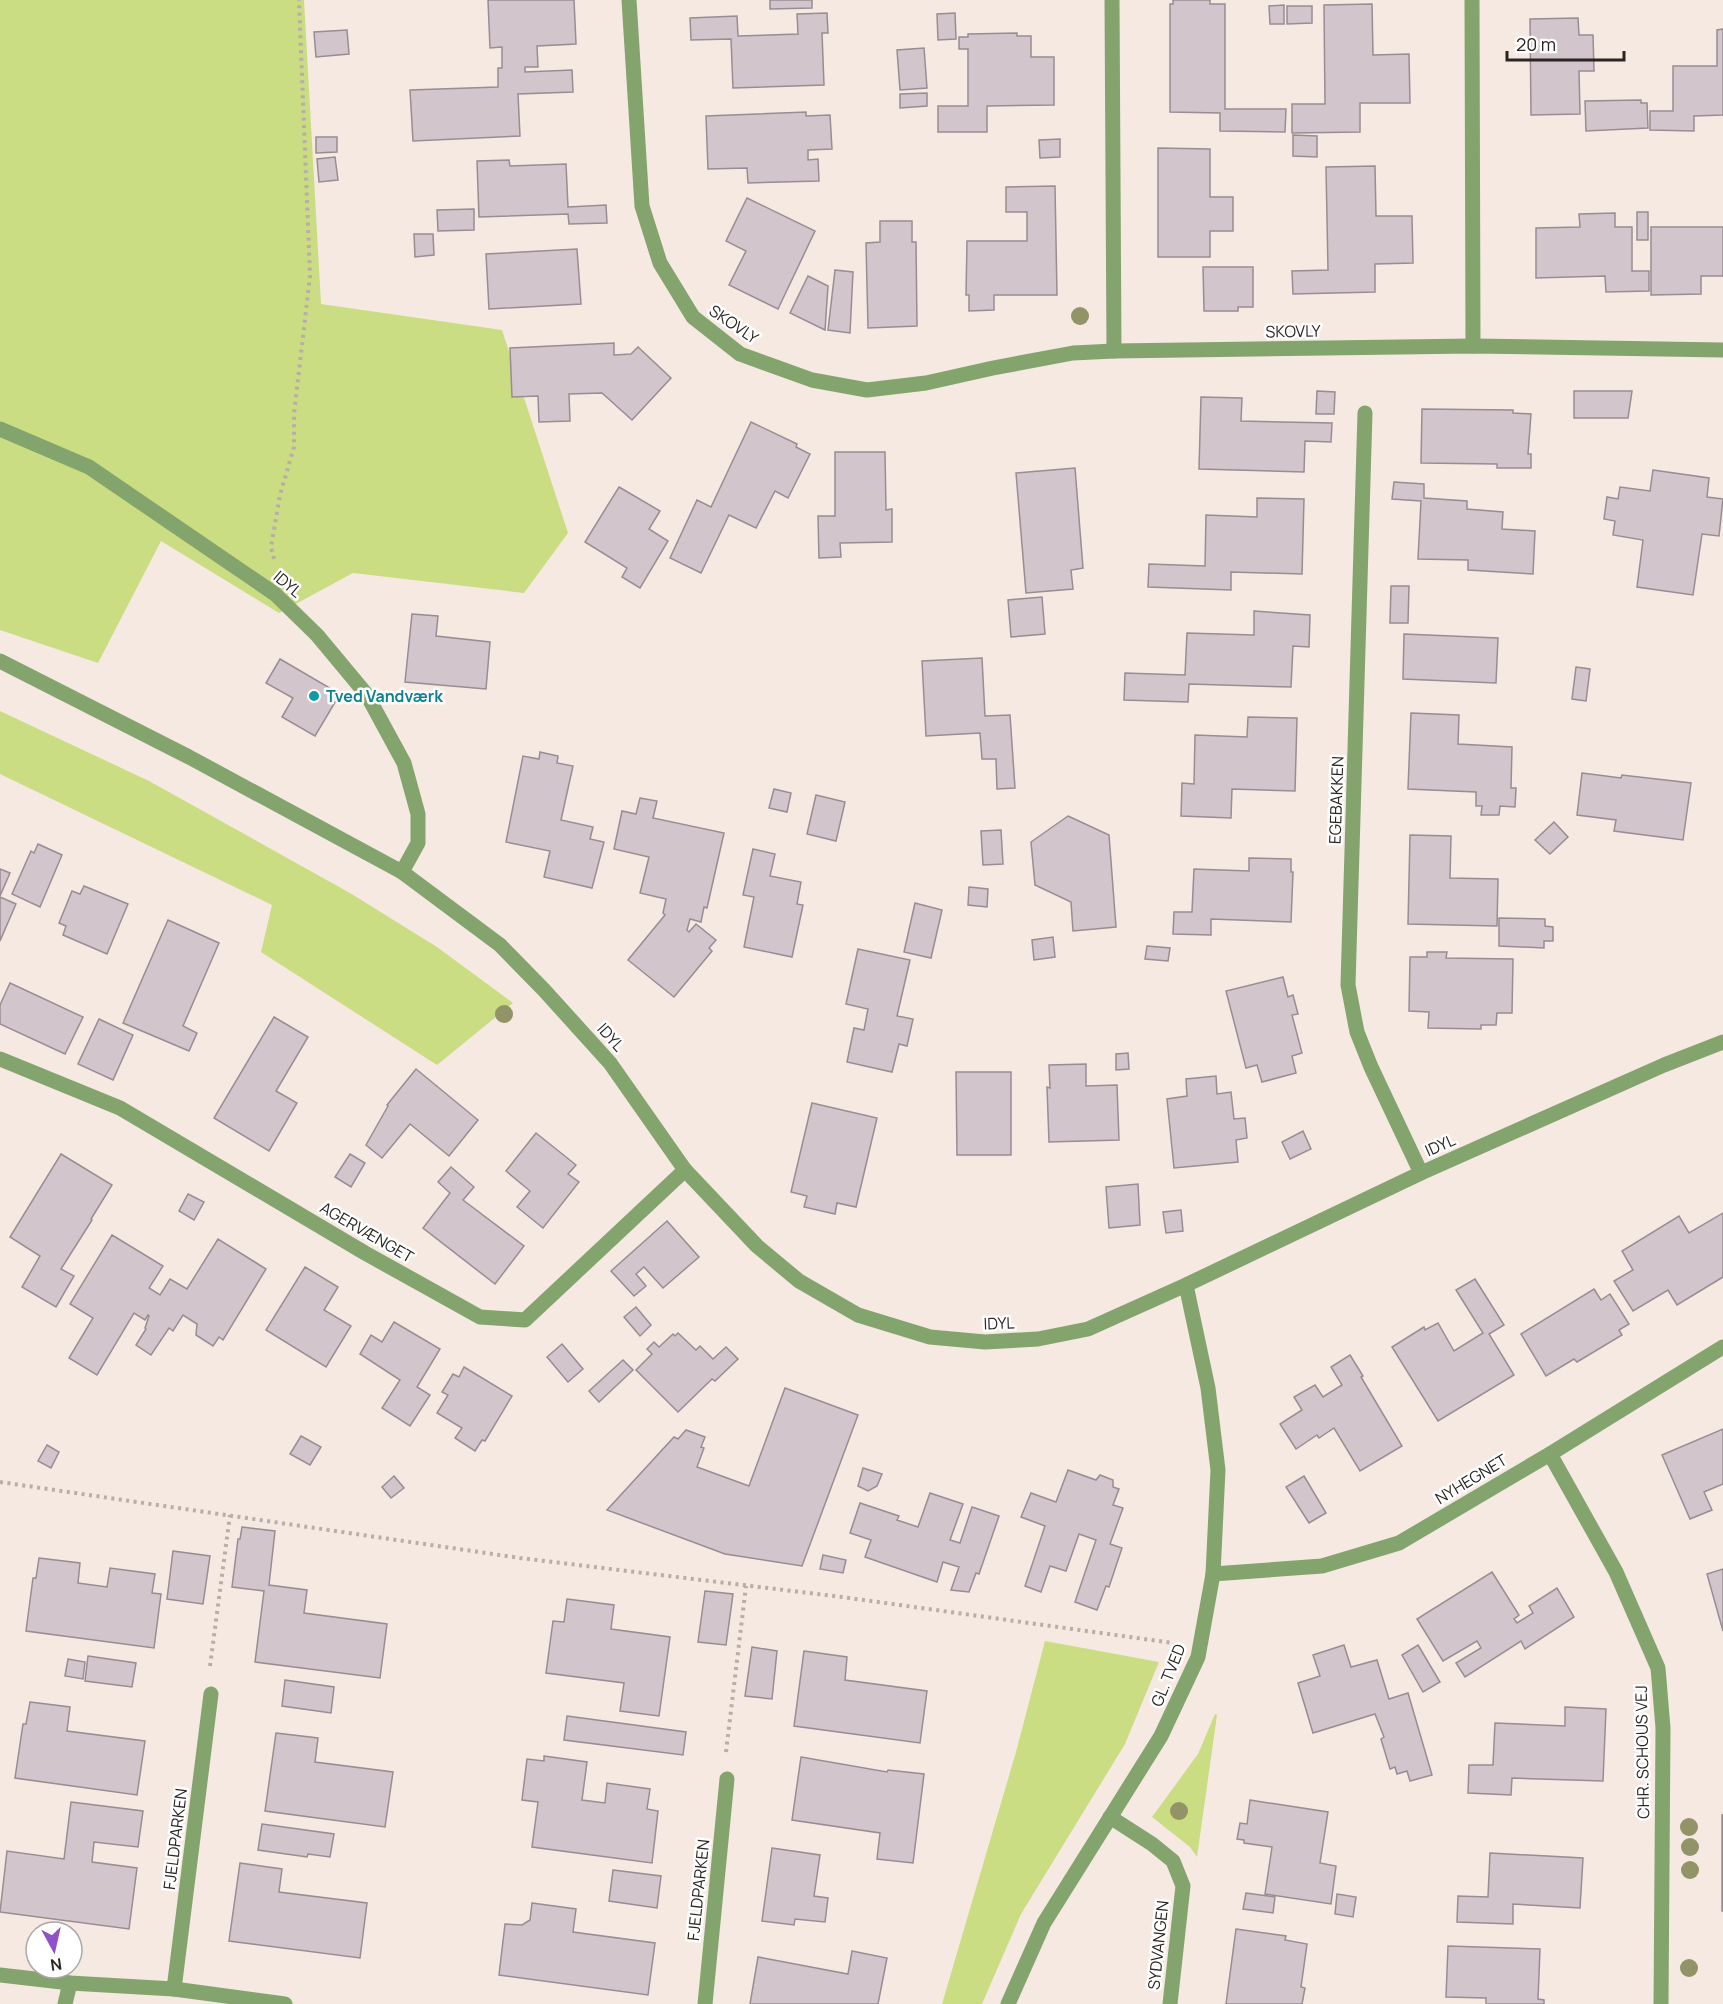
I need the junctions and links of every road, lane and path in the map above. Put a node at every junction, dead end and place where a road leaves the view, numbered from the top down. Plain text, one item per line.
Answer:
1 (298, 0) edge
2 (629, 0) edge
3 (1112, 0) edge
4 (1472, 0) edge
5 (1473, 346) junction
6 (1723, 350) edge
7 (1114, 351) junction
8 (1365, 413) dead end
9 (0, 429) edge
10 (275, 594) junction
11 (0, 661) edge
12 (402, 872) junction
13 (1723, 1042) edge
14 (0, 1059) edge
15 (685, 1170) junction
16 (1421, 1173) junction
17 (1186, 1285) junction
18 (1723, 1347) edge
19 (1550, 1454) junction
20 (0, 1482) edge
21 (230, 1515) junction
22 (1213, 1574) junction
23 (746, 1586) junction
24 (1200, 1646) junction
25 (211, 1694) joint
26 (727, 1784) joint
27 (1110, 1817) junction
28 (0, 1975) edge
29 (70, 1983) junction
30 (174, 1989) junction
31 (65, 2004) edge
32 (285, 2004) edge
33 (705, 2004) edge
34 (1008, 2004) edge
35 (1170, 2004) edge
36 (1660, 2004) edge

1 - 10 path
2 - 7 street, SKOVLY
3 - 7 street
4 - 5 street
5 - 6 street, SKOVLY
5 - 7 street, SKOVLY
8 - 16 street, EGEBAKKEN
9 - 10 street, IDYL
10 - 12 street, IDYL
11 - 12 street, IDYL
12 - 15 street, IDYL
13 - 16 street, IDYL
14 - 15 street, AGERVÆNGET
15 - 17 street, IDYL
16 - 17 street, IDYL
17 - 22 street, GL. TVED
18 - 19 street, NYHEGNET
19 - 22 street, NYHEGNET
19 - 36 street, CHR. SCHOUS VEJ
20 - 21 path
21 - 23 path
21 - 25 path
22 - 24 street, GL. TVED
23 - 24 path
23 - 26 path
24 - 27 street, GL. TVED
25 - 30 street, FJELDPARKEN
26 - 33 street, FJELDPARKEN
27 - 34 street, GL. TVED
27 - 35 street, SYDVANGEN
28 - 29 street
29 - 30 street
29 - 31 street
30 - 32 street

